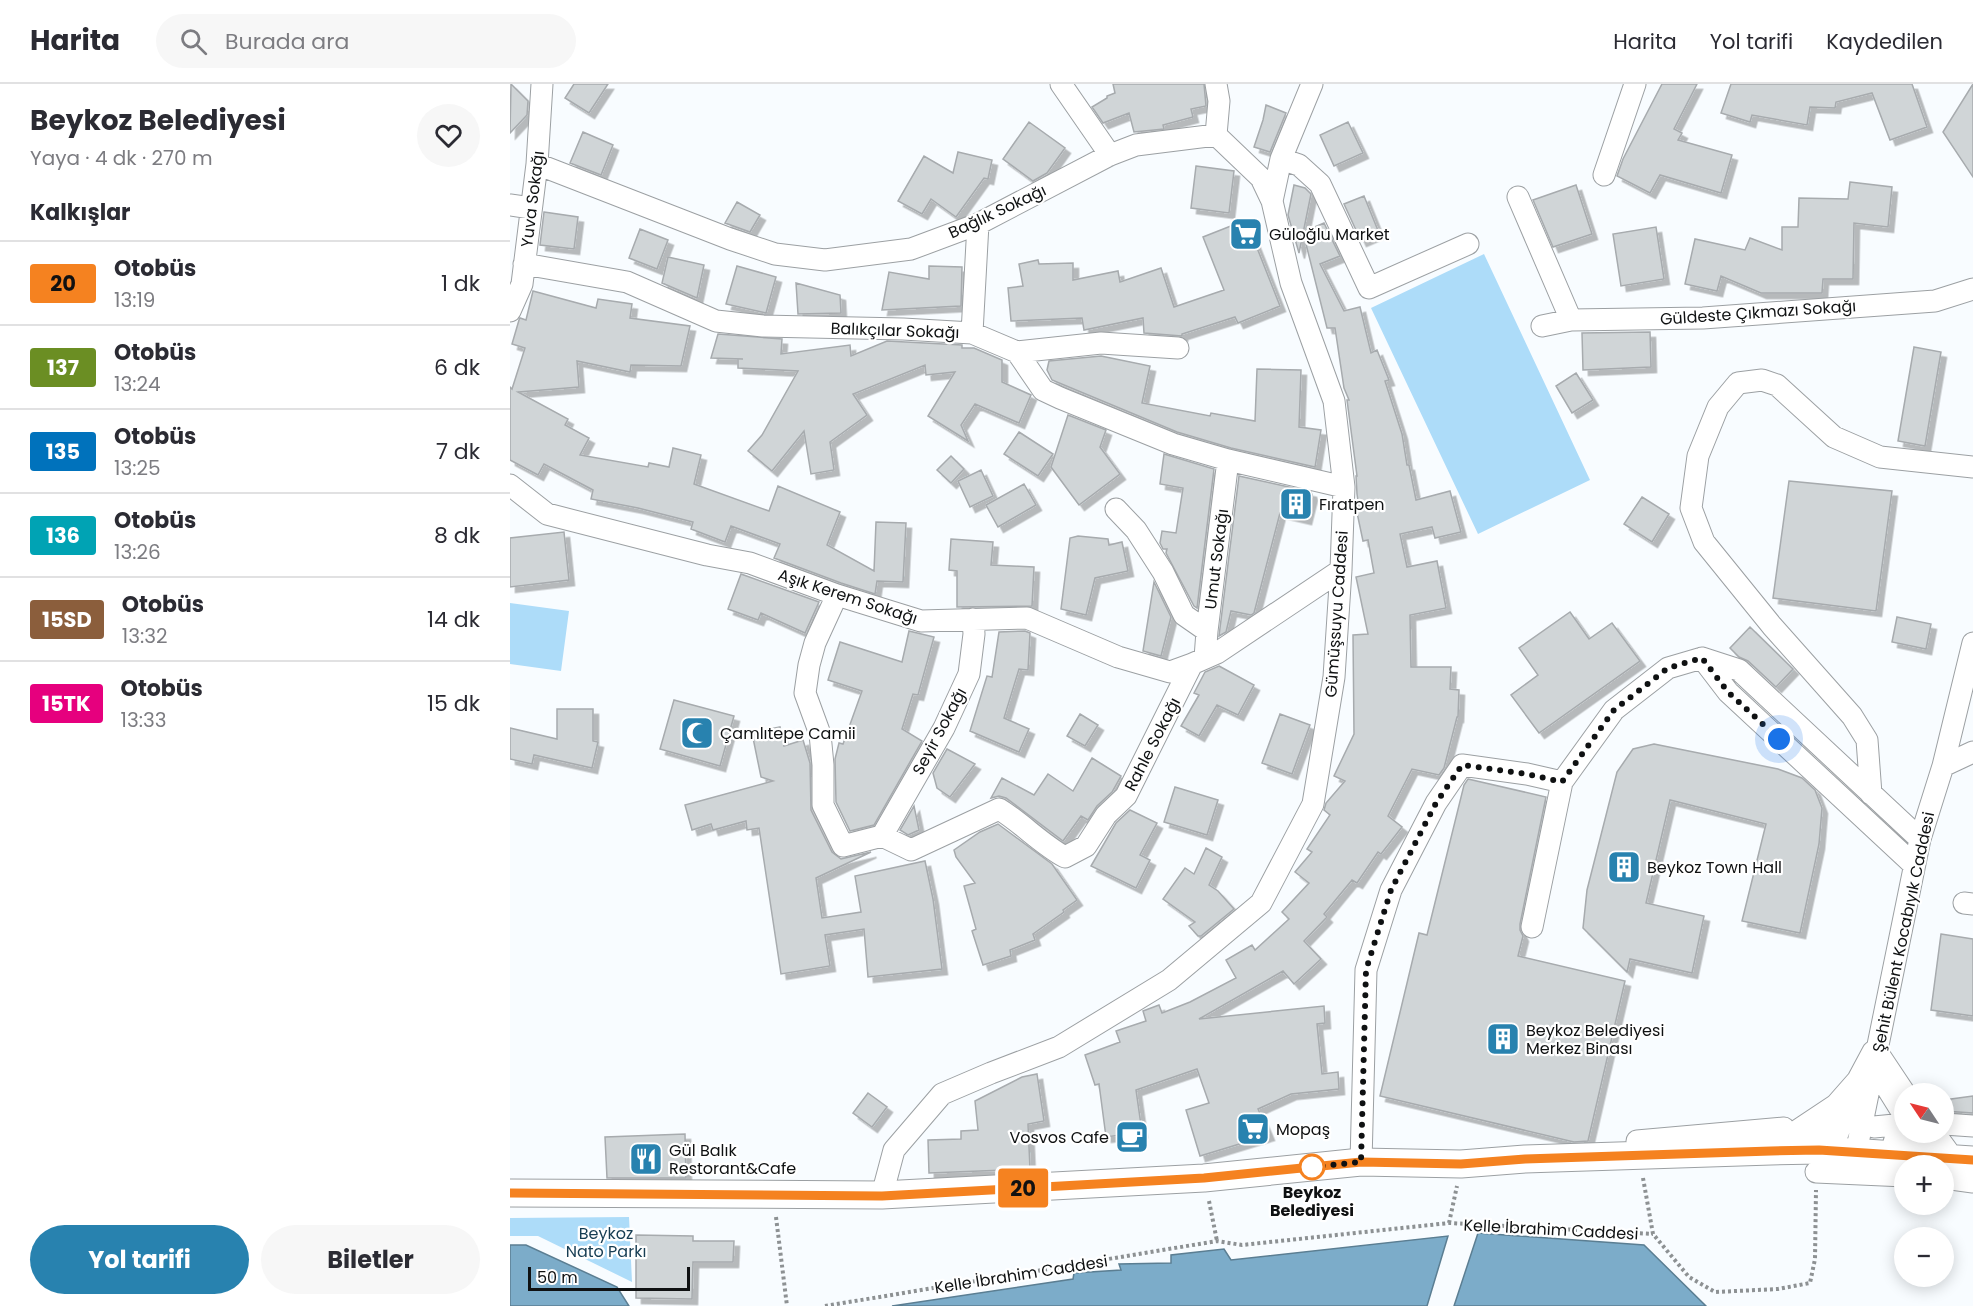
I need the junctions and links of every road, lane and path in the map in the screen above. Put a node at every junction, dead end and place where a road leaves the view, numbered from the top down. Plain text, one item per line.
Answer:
1 (542, 84) edge
2 (1061, 84) edge
3 (1216, 84) edge
4 (1312, 84) edge
5 (1635, 84) edge
6 (1216, 135) junction
7 (1110, 155) junction
8 (1281, 159) junction
9 (537, 164) junction
10 (1604, 175) dead end
11 (1518, 197) dead end
12 (1272, 201) junction
13 (510, 205) edge
14 (531, 208) junction
15 (978, 224) junction
16 (1468, 244) dead end
17 (524, 264) junction
18 (1973, 289) edge
19 (510, 311) edge
20 (1571, 320) junction
21 (1542, 326) dead end
22 (972, 333) junction
23 (1178, 348) dead end
24 (1017, 352) junction
25 (1228, 460) junction
26 (1973, 467) edge
27 (510, 485) edge
28 (1344, 487) junction
29 (1116, 509) dead end
30 (1341, 570) junction
31 (837, 595) junction
32 (973, 619) junction
33 (1207, 631) junction
34 (1973, 643) edge
35 (1702, 658) junction
36 (1199, 661) junction
37 (1973, 752) edge
38 (1943, 766) junction
39 (1562, 782) junction
40 (1871, 794) junction
41 (882, 836) junction
42 (1920, 839) junction
43 (1914, 865) junction
44 (1533, 927) dead end
45 (1875, 1054) junction
46 (1895, 1083) edge
47 (1894, 1099) edge
48 (1894, 1125) edge
49 (1954, 1125) edge
50 (1973, 1126) edge
51 (1874, 1127) junction
52 (1784, 1128) dead end
53 (1894, 1142) edge
54 (1905, 1143) edge
55 (1921, 1143) edge
56 (1938, 1143) edge
57 (1638, 1148) junction
58 (1771, 1151) junction
59 (1856, 1153) junction
60 (1361, 1162) junction
61 (1461, 1164) junction
62 (1955, 1166) edge
63 (1816, 1172) joint
64 (1894, 1176) edge
65 (1204, 1178) junction
66 (1973, 1182) edge
67 (510, 1193) edge
68 (773, 1195) junction
69 (882, 1196) junction
70 (1449, 1223) junction
71 (1653, 1234) junction
72 (1217, 1241) junction
73 (787, 1306) edge
74 (825, 1306) edge

1 - 9 street, Yuva Sokağı
2 - 7 street
3 - 6 street
4 - 8 street, Gümüşsuyu Caddesi
5 - 10 street
6 - 7 street, Bağlık Sokağı
6 - 12 street
7 - 15 street, Bağlık Sokağı
8 - 12 street, Gümüşsuyu Caddesi
8 - 16 street
9 - 14 street, Yuva Sokağı
9 - 15 street, Bağlık Sokağı
11 - 20 street
12 - 28 street, Gümüşsuyu Caddesi
13 - 14 street
14 - 17 street, Yuva Sokağı
15 - 22 street
17 - 19 street, Yuva Sokağı
17 - 22 street, Balıkçılar Sokağı
18 - 20 street, Güldeste Çıkmazı Sokağı
20 - 21 street, Güldeste Çıkmazı Sokağı
22 - 24 street, Balıkçılar Sokağı
23 - 24 street
24 - 25 street
25 - 28 street
25 - 33 street, Umut Sokağı
26 - 40 street
27 - 31 street, Aşık Kerem Sokağı
28 - 30 street, Gümüşsuyu Caddesi
29 - 33 street
30 - 36 street
30 - 69 street, Gümüşsuyu Caddesi
31 - 32 street, Aşık Kerem Sokağı
31 - 41 street
32 - 36 street, Aşık Kerem Sokağı
32 - 41 street, Seyir Sokağı
33 - 36 street, Umut Sokağı
34 - 38 street, Şehit Bülent Kocabıyık Caddesi
35 - 39 street
35 - 40 street
35 - 43 street
36 - 41 street, Rahle Sokağı
37 - 38 street
38 - 42 street, Şehit Bülent Kocabıyık Caddesi
39 - 44 street
39 - 60 street
40 - 42 street
42 - 43 street, Şehit Bülent Kocabıyık Caddesi
43 - 45 street, Şehit Bülent Kocabıyık Caddesi
45 - 46 main road
45 - 58 main road
45 - 59 street, Şehit Bülent Kocabıyık Caddesi
47 - 51 street
48 - 51 street
49 - 50 street
51 - 53 street
52 - 57 street
54 - 55 street
56 - 62 main road
57 - 58 main road
57 - 61 main road
57 - 71 path
58 - 59 main road
59 - 62 main road
60 - 61 main road
60 - 65 main road
61 - 70 path, Kelle İbrahim Caddesi
62 - 66 street
63 - 64 street
63 - 71 path
65 - 69 main road
65 - 72 path
67 - 68 main road
68 - 69 main road
68 - 73 path
70 - 71 path, Kelle İbrahim Caddesi
70 - 72 path, Kelle İbrahim Caddesi
72 - 74 path, Kelle İbrahim Caddesi

